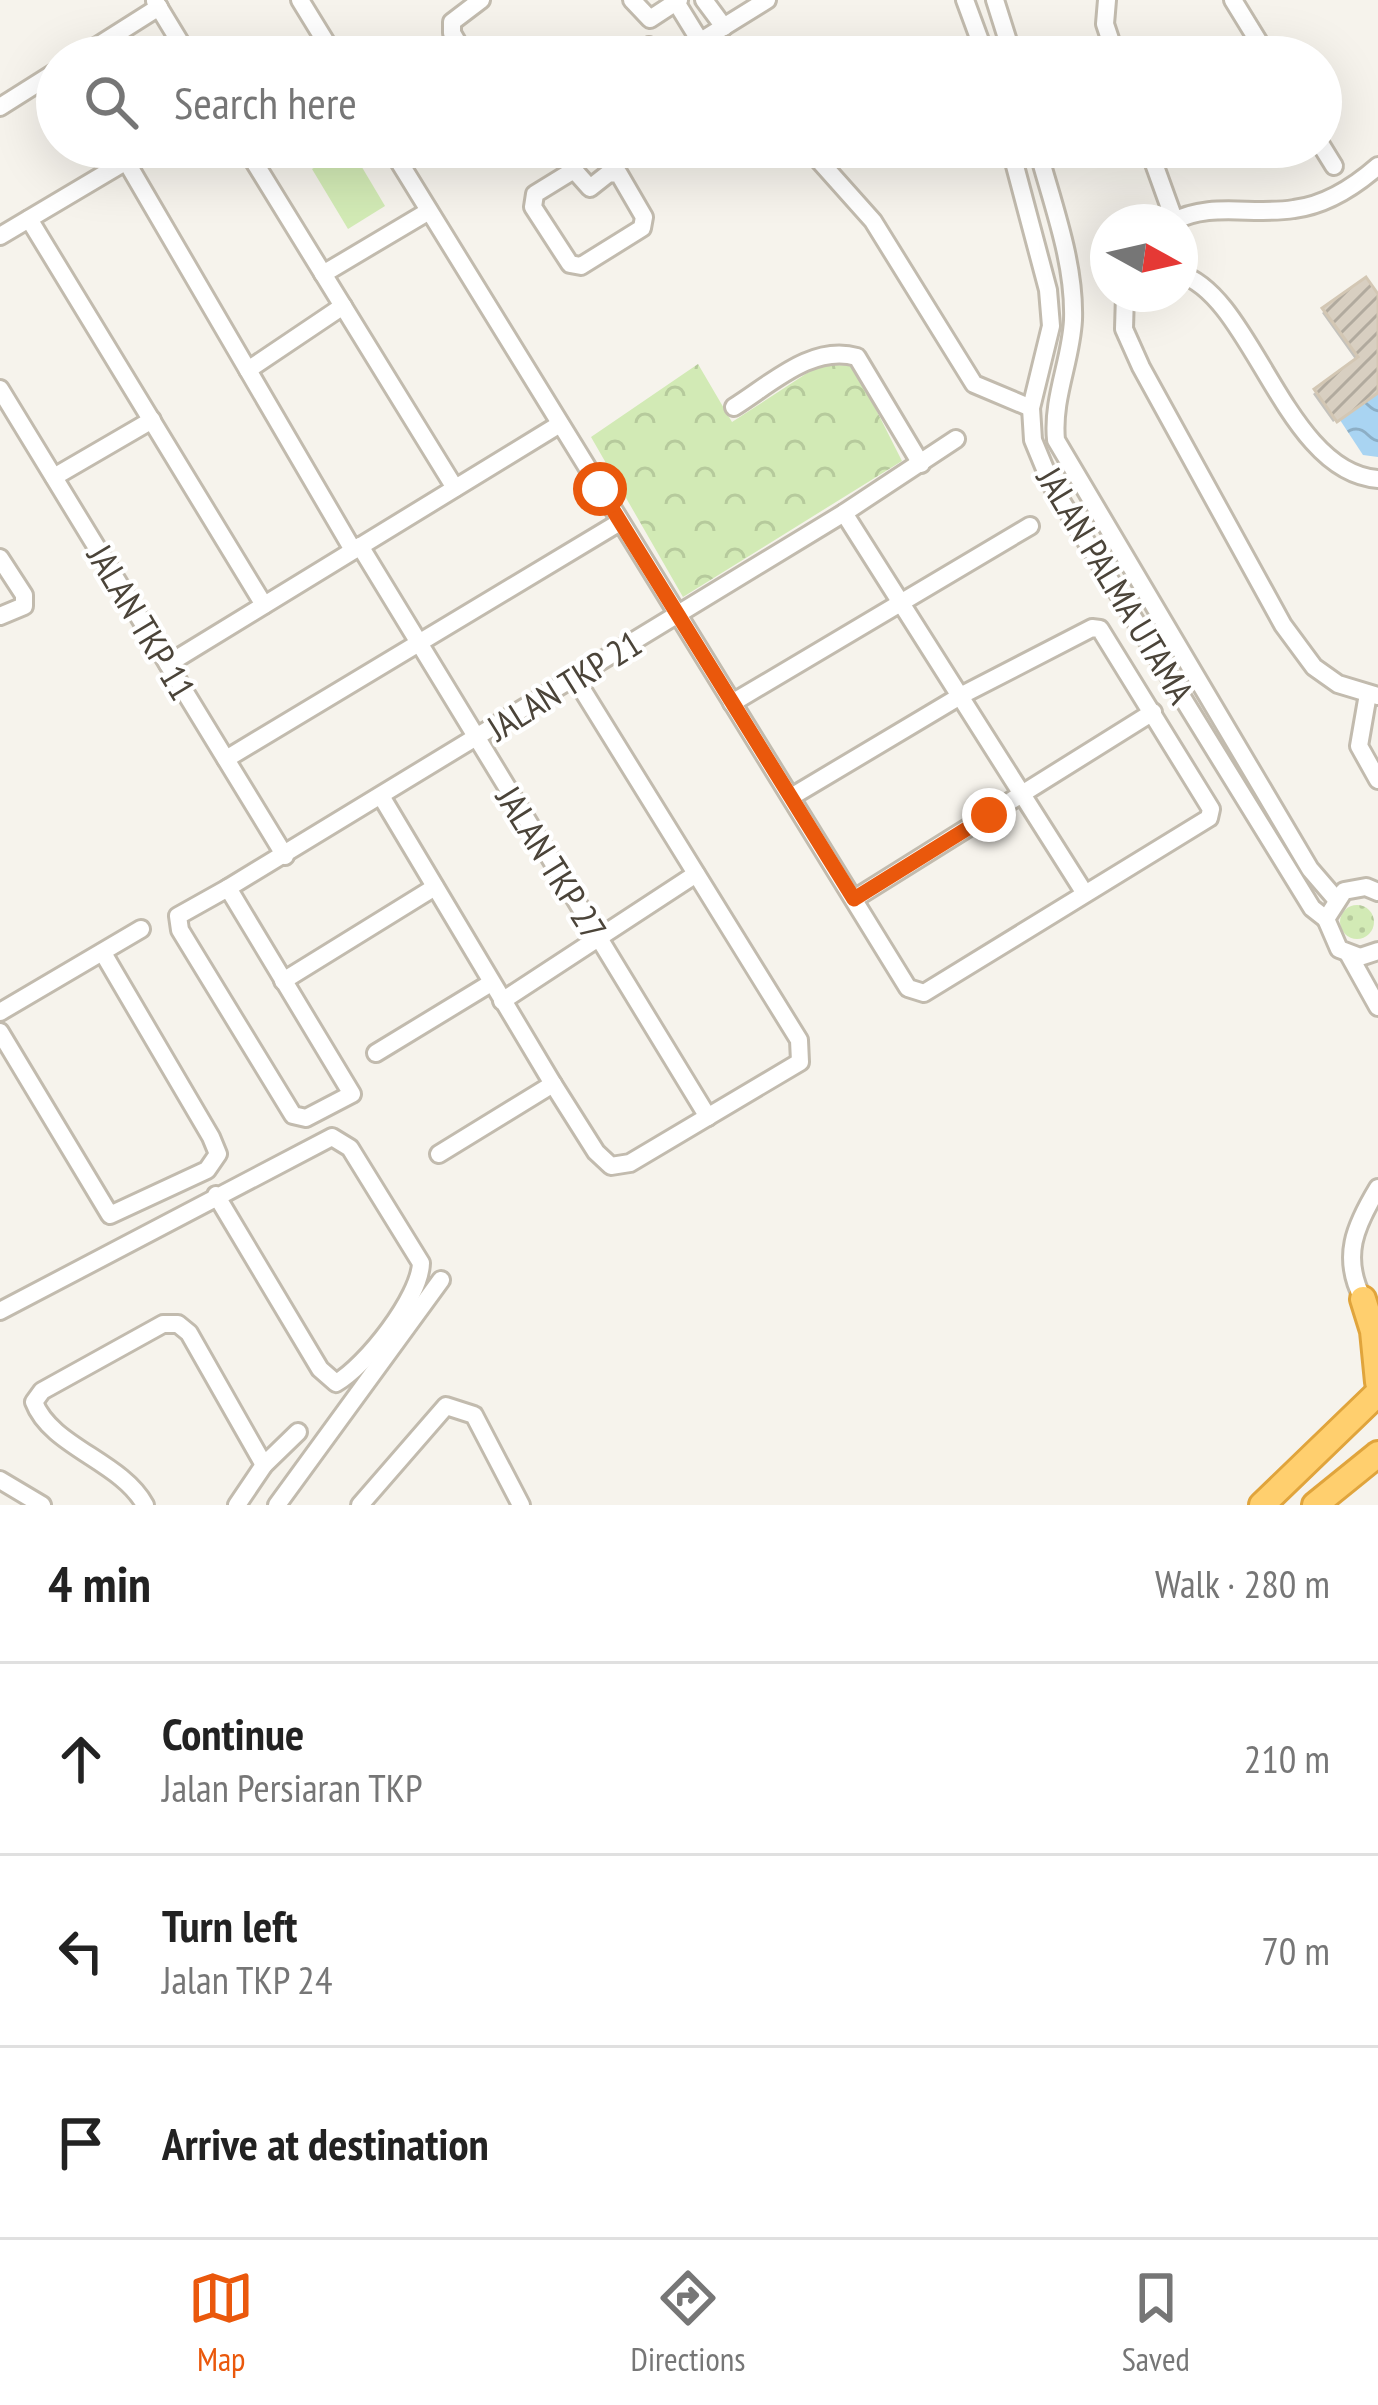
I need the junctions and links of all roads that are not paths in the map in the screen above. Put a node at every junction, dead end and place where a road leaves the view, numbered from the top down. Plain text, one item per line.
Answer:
1 (300, 0) edge
2 (482, 0) edge
3 (632, 0) edge
4 (704, 0) edge
5 (766, 0) edge
6 (965, 0) edge
7 (995, 0) edge
8 (1107, 0) edge
9 (1233, 0) edge
10 (678, 1) edge
11 (157, 4) edge
12 (724, 27) junction
13 (111, 36) edge
14 (176, 36) edge
15 (322, 36) edge
16 (458, 36) edge
17 (697, 36) edge
18 (709, 36) edge
19 (978, 36) edge
20 (1006, 36) edge
21 (1109, 36) edge
22 (1255, 36) edge
23 (36, 84) edge
24 (0, 107) edge
25 (1378, 166) edge
26 (114, 168) edge
27 (130, 168) edge
28 (258, 168) edge
29 (403, 168) edge
30 (826, 168) edge
31 (1016, 168) edge
32 (1042, 168) edge
33 (1155, 168) edge
34 (574, 170) joint
35 (1168, 204) edge
36 (429, 211) junction
37 (1198, 212) edge
38 (29, 219) junction
39 (0, 236) edge
40 (323, 274) junction
41 (1198, 284) edge
42 (343, 306) junction
43 (1124, 312) edge
44 (248, 370) junction
45 (0, 389) edge
46 (734, 407) dead end
47 (1031, 408) junction
48 (152, 420) junction
49 (560, 424) junction
50 (956, 439) dead end
51 (921, 464) junction
52 (54, 477) junction
53 (1378, 479) edge
54 (455, 488) junction
55 (844, 513) junction
56 (620, 522) junction
57 (1030, 526) dead end
58 (357, 548) junction
59 (0, 558) edge
60 (263, 605) junction
61 (901, 607) junction
62 (677, 615) junction
63 (0, 616) edge
64 (420, 641) junction
65 (168, 664) junction
66 (575, 678) junction
67 (962, 695) junction
68 (1373, 695) edge
69 (732, 703) junction
70 (1153, 712) junction
71 (476, 739) junction
72 (226, 759) junction
73 (1378, 780) edge
74 (1022, 794) junction
75 (381, 796) junction
76 (791, 797) junction
77 (285, 856) junction
78 (696, 874) junction
79 (435, 887) junction
80 (228, 888) junction
81 (1377, 891) edge
82 (1084, 892) junction
83 (1335, 898) junction
84 (854, 899) junction
85 (1326, 919) junction
86 (141, 928) dead end
87 (598, 939) junction
88 (1378, 951) edge
89 (103, 953) junction
90 (1349, 955) junction
91 (283, 981) junction
92 (491, 983) junction
93 (502, 1001) junction
94 (1378, 1007) edge
95 (0, 1012) edge
96 (0, 1032) edge
97 (376, 1052) dead end
98 (554, 1084) junction
99 (708, 1117) junction
100 (439, 1154) dead end
101 (1378, 1188) edge
102 (216, 1195) junction
103 (441, 1280) dead end
104 (1371, 1301) edge
105 (0, 1311) edge
106 (1378, 1382) edge
107 (1378, 1393) edge
108 (298, 1432) dead end
109 (1378, 1454) edge
110 (264, 1466) junction
111 (0, 1480) edge
112 (42, 1505) edge
113 (145, 1505) edge
114 (237, 1505) edge
115 (277, 1505) edge
116 (360, 1505) edge
117 (521, 1505) edge
118 (1262, 1505) edge
119 (1316, 1505) edge

1 - 15 street
2 - 16 street
3 - 10 street
4 - 12 street
5 - 12 street
6 - 19 street
7 - 20 street
8 - 21 street
9 - 22 street
10 - 17 street
11 - 13 street
11 - 14 street
12 - 18 street
23 - 24 street
25 - 37 street
26 - 38 street
27 - 44 street, JALAN TKP 27
28 - 40 street
29 - 36 street
30 - 47 street
31 - 47 street, JALAN PALMA UTAMA
32 - 83 street
33 - 35 street
34 - 34 street
36 - 40 street
36 - 49 street
38 - 39 street
38 - 48 street
40 - 42 street
41 - 53 street
42 - 44 street
42 - 54 street
43 - 68 street
44 - 58 street, JALAN TKP 27
45 - 52 street, JALAN TKP 11
46 - 51 street
47 - 85 street, JALAN PALMA UTAMA
48 - 52 street
48 - 60 street
49 - 54 street
49 - 56 street
50 - 51 street, JALAN TKP 21
51 - 55 street, JALAN TKP 21
52 - 65 street, JALAN TKP 11
54 - 58 street
55 - 61 street
55 - 62 street, JALAN TKP 21
56 - 62 street
56 - 64 street
57 - 61 street
58 - 60 street
58 - 64 street, JALAN TKP 27
59 - 63 street
60 - 65 street
61 - 67 street
61 - 69 street
62 - 66 street, JALAN TKP 21
62 - 69 street
64 - 71 street, JALAN TKP 27
64 - 72 street
65 - 72 street, JALAN TKP 11
66 - 71 street, JALAN TKP 21
66 - 78 street
67 - 70 street
67 - 74 street
67 - 76 street
68 - 73 street
69 - 76 street
70 - 74 street
70 - 82 street
71 - 75 street, JALAN TKP 21
71 - 87 street, JALAN TKP 27
72 - 77 street, JALAN TKP 11
74 - 82 street
74 - 84 street
75 - 77 street, JALAN TKP 21
75 - 79 street
76 - 84 street
77 - 80 street, JALAN TKP 21
78 - 87 street
78 - 99 street
79 - 91 street
79 - 92 street
80 - 91 street
80 - 91 street, JALAN TKP 21
81 - 83 street
82 - 84 street
83 - 85 street
85 - 90 street, JALAN PALMA UTAMA
86 - 89 street
87 - 93 street
87 - 99 street, JALAN TKP 27
88 - 90 street
89 - 95 street
89 - 96 street
90 - 94 street
92 - 93 street
92 - 97 street
93 - 98 street
98 - 99 street
98 - 100 street
101 - 104 street
102 - 102 street
102 - 105 street
103 - 115 street
104 - 106 highway
107 - 118 highway
108 - 110 street
109 - 119 highway
110 - 113 street
110 - 114 street
111 - 112 street
116 - 117 street

